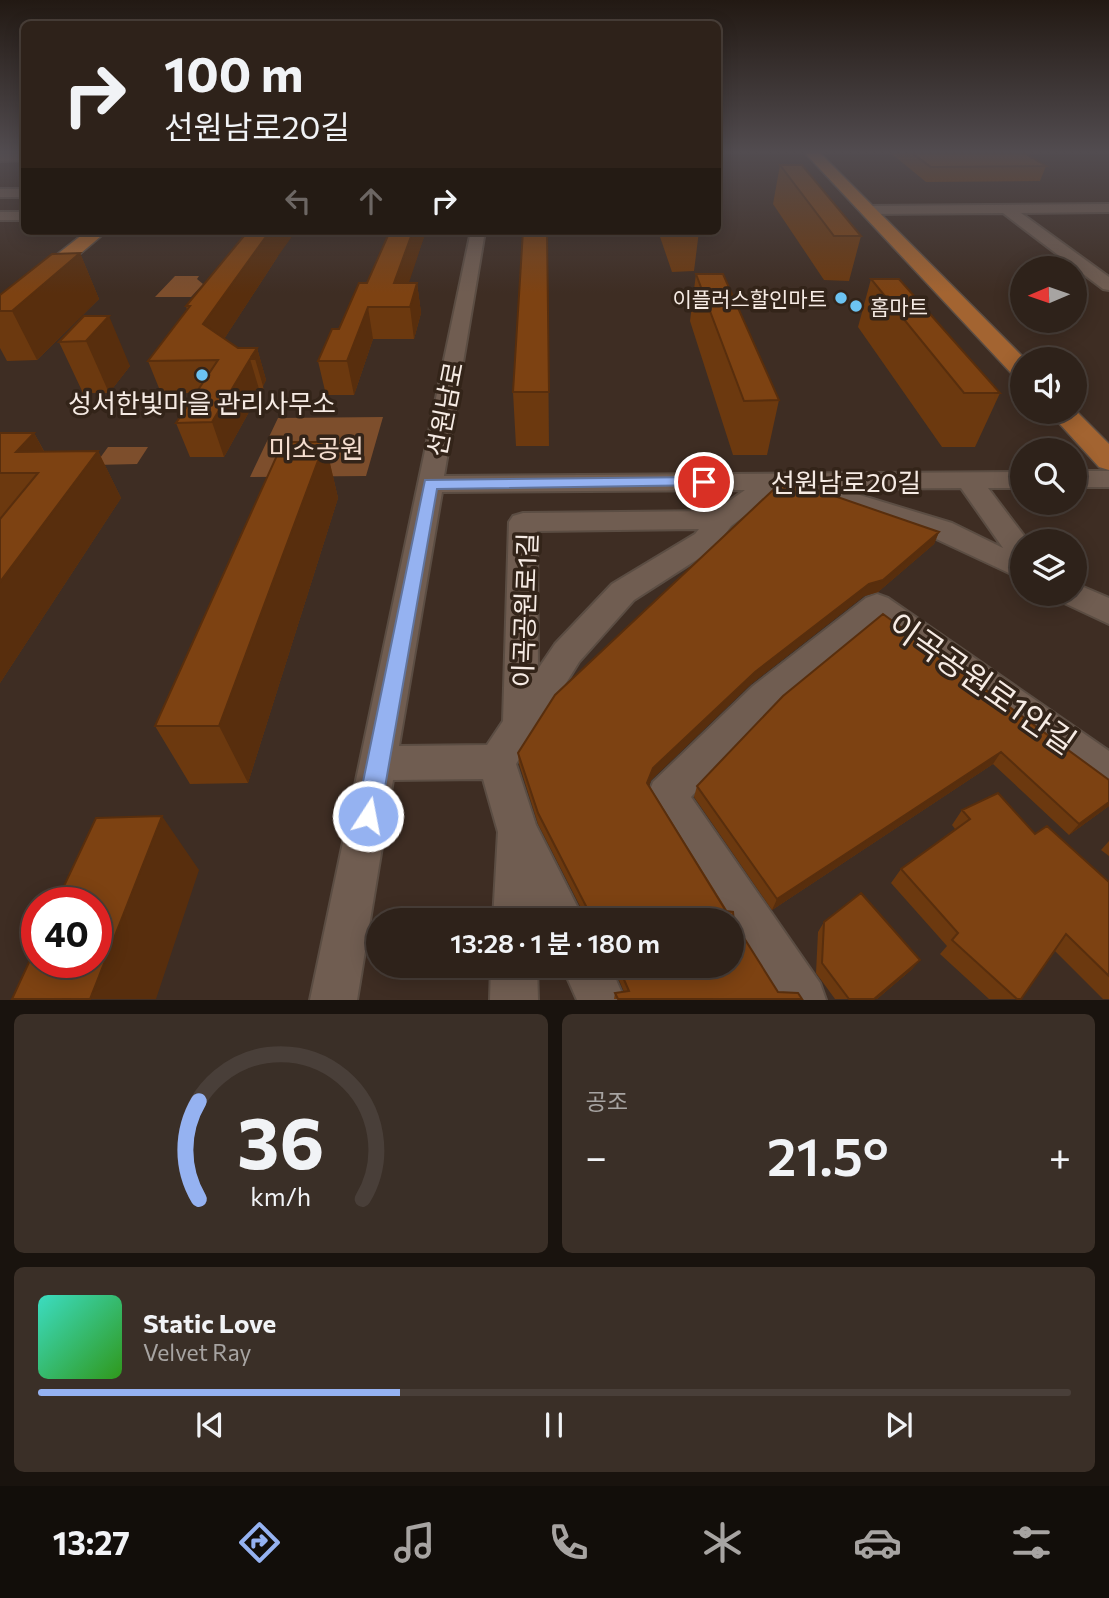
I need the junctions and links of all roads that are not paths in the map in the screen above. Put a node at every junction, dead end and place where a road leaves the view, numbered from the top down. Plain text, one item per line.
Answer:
1 (857, 200) edge
2 (1109, 208) edge
3 (1006, 209) junction
4 (867, 210) junction
5 (21, 215) edge
6 (0, 216) edge
7 (93, 235) edge
8 (477, 235) edge
9 (1109, 285) edge
10 (0, 310) edge
11 (1010, 358) edge
12 (1073, 424) edge
13 (1109, 461) edge
14 (1087, 479) edge
15 (1109, 479) edge
16 (968, 480) junction
17 (1010, 480) edge
18 (786, 481) junction
19 (430, 484) junction
20 (721, 520) junction
21 (1010, 537) edge
22 (1010, 563) edge
23 (1087, 601) edge
24 (1109, 612) edge
25 (521, 724) junction
26 (496, 762) junction
27 (378, 763) junction
28 (1109, 772) edge
29 (517, 832) junction
30 (516, 908) edge
31 (556, 908) edge
32 (514, 978) edge
33 (591, 978) edge
34 (333, 999) edge
35 (514, 999) edge
36 (602, 999) edge
37 (803, 999) edge

1 - 4 main road
2 - 3 street
3 - 4 street
3 - 9 street
4 - 11 main road
5 - 6 street
7 - 10 main road
8 - 19 street, 선원남로
12 - 13 main road
14 - 15 street
16 - 17 street, 선원남로20길
16 - 18 street, 선원남로20길
16 - 21 street
18 - 19 street, 선원남로20길
18 - 20 street, 이곡공원로1길
18 - 22 street
19 - 27 street, 선원남로
20 - 25 street, 이곡공원로1길
20 - 25 street, 이곡공원로1길
23 - 24 street
25 - 26 street, 이곡공원로1길
26 - 27 street
26 - 29 street
27 - 34 street, 선원남로
28 - 37 street, 이곡공원로1안길
29 - 30 street
29 - 31 street
32 - 35 street
33 - 36 street

